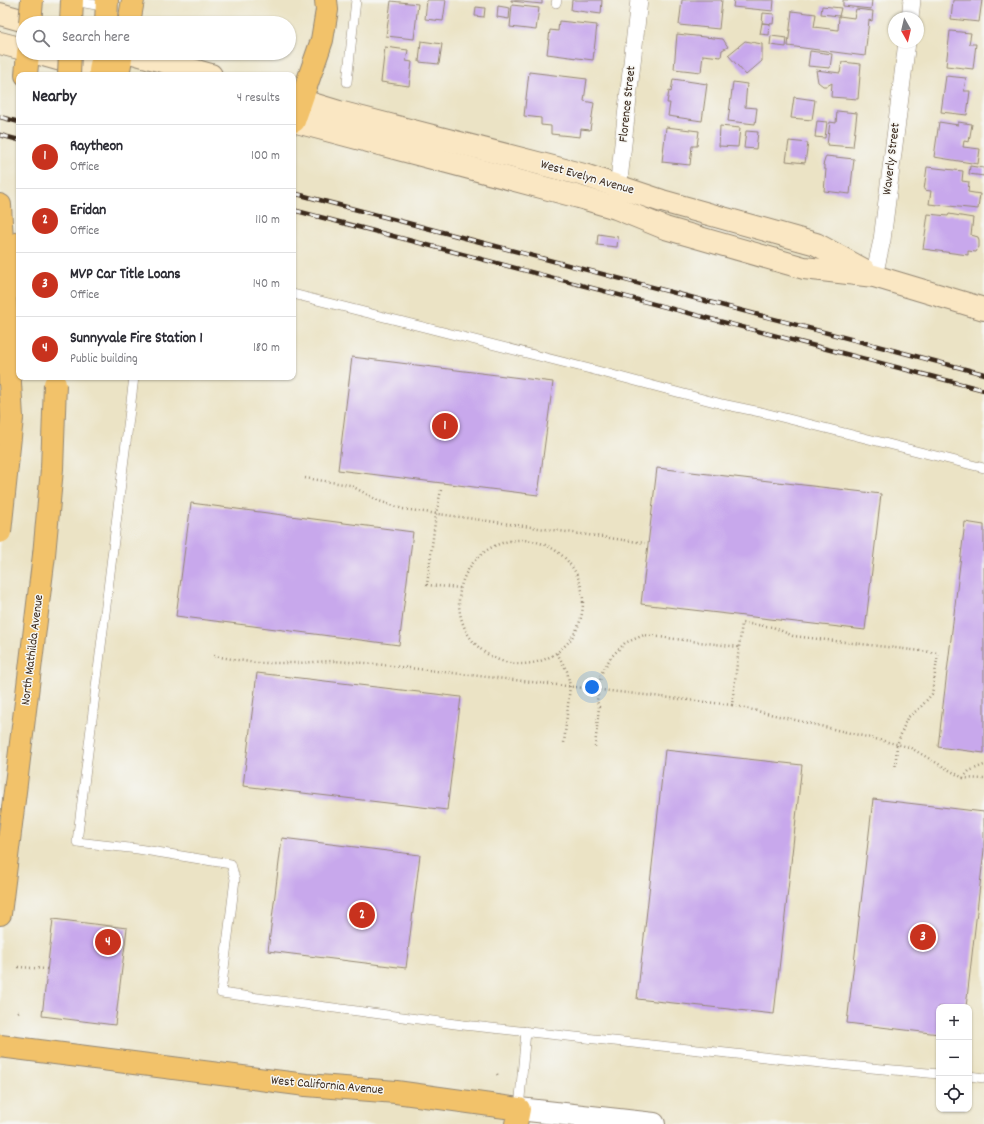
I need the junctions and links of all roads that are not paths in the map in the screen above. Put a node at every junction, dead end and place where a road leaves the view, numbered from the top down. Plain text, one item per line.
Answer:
1 (32, 0) edge
2 (73, 0) edge
3 (133, 0) edge
4 (326, 0) edge
5 (356, 0) edge
6 (639, 0) edge
7 (912, 0) edge
8 (107, 10) edge
9 (911, 12) edge
10 (0, 14) edge
11 (31, 16) edge
12 (72, 16) edge
13 (130, 16) edge
14 (16, 19) edge
15 (0, 43) edge
16 (16, 47) edge
17 (906, 48) edge
18 (27, 60) edge
19 (70, 60) edge
20 (70, 60) edge
21 (116, 60) edge
22 (158, 60) edge
23 (109, 68) edge
24 (26, 72) edge
25 (69, 72) edge
26 (200, 72) edge
27 (347, 82) dead end
28 (297, 99) edge
29 (296, 122) edge
30 (618, 186) junction
31 (0, 205) edge
32 (616, 208) junction
33 (874, 276) junction
34 (296, 295) edge
35 (984, 309) edge
36 (16, 318) edge
37 (56, 380) edge
38 (134, 380) edge
39 (12, 418) junction
40 (984, 468) edge
41 (0, 532) edge
42 (0, 914) edge
43 (526, 1031) junction
44 (0, 1046) edge
45 (936, 1074) edge
46 (972, 1076) edge
47 (984, 1078) edge
48 (517, 1117) edge
49 (654, 1124) edge

1 - 11 main road, bridge
2 - 8 lane
2 - 12 main road
3 - 13 main road
4 - 28 main road
5 - 27 lane
6 - 30 street, Florence Street
7 - 9 street
10 - 14 main road
15 - 16 main road
17 - 33 street, Waverly Street
18 - 24 main road
19 - 23 main road
20 - 25 main road, bridge
21 - 23 main road
22 - 26 main road
28 - 30 main road, West Evelyn Avenue
29 - 32 main road, West Evelyn Avenue
30 - 32 street, Florence Street
30 - 33 main road, West Evelyn Avenue
31 - 39 main road
32 - 33 main road, West Evelyn Avenue
33 - 35 main road, West Evelyn Avenue
34 - 40 lane
36 - 39 main road
37 - 42 main road, North Mathilda Avenue, bridge
38 - 43 lane
39 - 41 main road, bridge
43 - 45 lane
43 - 48 lane
44 - 48 main road, West California Avenue
46 - 47 lane
48 - 49 street, West California Avenue

